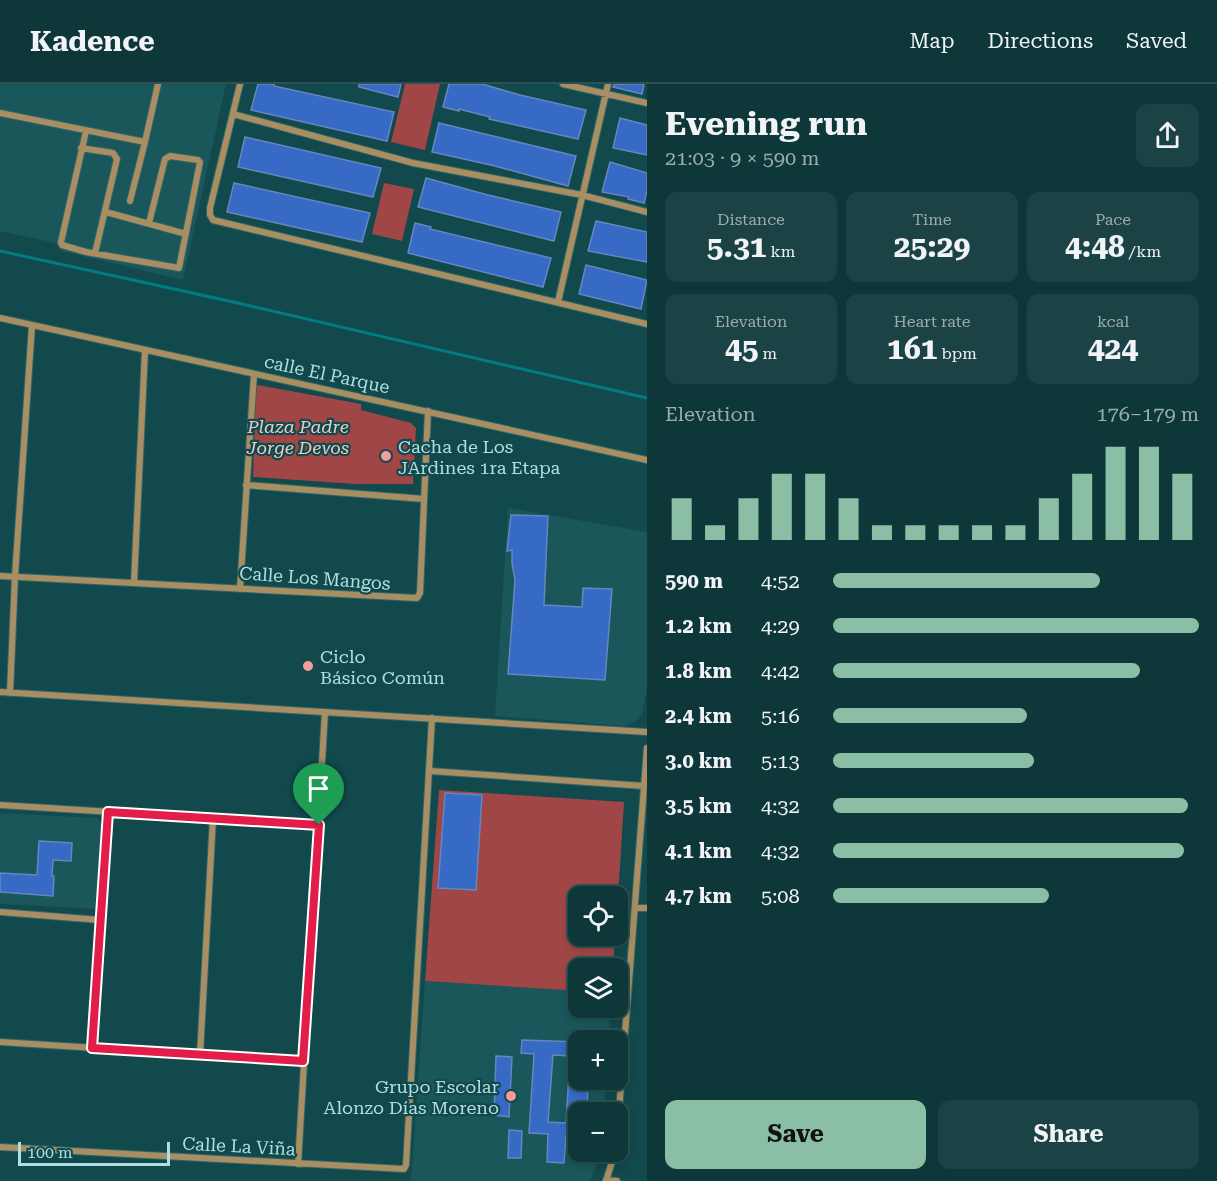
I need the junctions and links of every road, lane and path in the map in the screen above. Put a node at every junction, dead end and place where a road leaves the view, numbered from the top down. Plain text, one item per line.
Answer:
1 (158, 84) edge
2 (240, 84) edge
3 (563, 84) edge
4 (608, 84) edge
5 (605, 94) junction
6 (647, 103) edge
7 (0, 112) edge
8 (233, 114) junction
9 (86, 131) junction
10 (146, 142) junction
11 (81, 148) junction
12 (582, 195) junction
13 (130, 201) dead end
14 (106, 212) junction
15 (647, 212) edge
16 (149, 223) junction
17 (186, 234) junction
18 (95, 253) junction
19 (558, 302) junction
20 (0, 318) edge
21 (647, 324) edge
22 (32, 325) junction
23 (145, 350) junction
24 (254, 374) junction
25 (428, 411) junction
26 (647, 460) edge
27 (246, 485) junction
28 (424, 499) junction
29 (0, 576) edge
30 (15, 576) junction
31 (134, 583) junction
32 (240, 589) junction
33 (0, 692) edge
34 (10, 693) junction
35 (325, 712) junction
36 (432, 717) junction
37 (647, 732) edge
38 (647, 748) edge
39 (430, 771) junction
40 (644, 786) junction
41 (0, 805) edge
42 (108, 812) junction
43 (213, 818) junction
44 (319, 825) junction
45 (635, 908) junction
46 (647, 908) edge
47 (0, 912) edge
48 (100, 920) junction
49 (0, 1042) edge
50 (92, 1048) junction
51 (200, 1055) junction
52 (303, 1061) junction
53 (620, 1102) edge
54 (0, 1147) edge
55 (612, 1162) edge
56 (298, 1164) junction
57 (606, 1180) edge
58 (617, 1181) edge

1 - 10 street
2 - 8 street
3 - 5 street
4 - 5 street
5 - 6 street
5 - 12 street
7 - 9 street
8 - 12 street
8 - 19 street
9 - 10 street
9 - 11 street
10 - 13 street
11 - 14 street
11 - 18 street
12 - 15 street
12 - 19 street
14 - 16 street
14 - 18 street
16 - 17 street
16 - 17 street
17 - 18 street
19 - 21 street
20 - 22 street, calle El Parque
22 - 23 street, calle El Parque
22 - 30 street
23 - 24 street, calle El Parque
23 - 31 street
24 - 25 street, calle El Parque
24 - 27 street
25 - 26 street, calle El Parque
25 - 28 street, Calle Los Mangos
27 - 28 street
27 - 32 street
28 - 32 street, Calle Los Mangos
29 - 30 street
30 - 31 street, Calle Los Mangos
30 - 34 street
31 - 32 street, Calle Los Mangos
33 - 34 street
34 - 35 street
35 - 36 street
35 - 44 street
36 - 37 street
36 - 39 street
38 - 40 street
39 - 40 street
39 - 56 street, Calle La Viña
40 - 45 street
41 - 42 street
42 - 43 street
42 - 48 street
43 - 44 street
43 - 51 street
44 - 52 street
45 - 46 street
45 - 53 street
47 - 48 street
48 - 50 street
49 - 50 street
50 - 51 street
51 - 52 street
52 - 56 street
54 - 56 street, Calle La Viña
55 - 57 street
57 - 58 street

